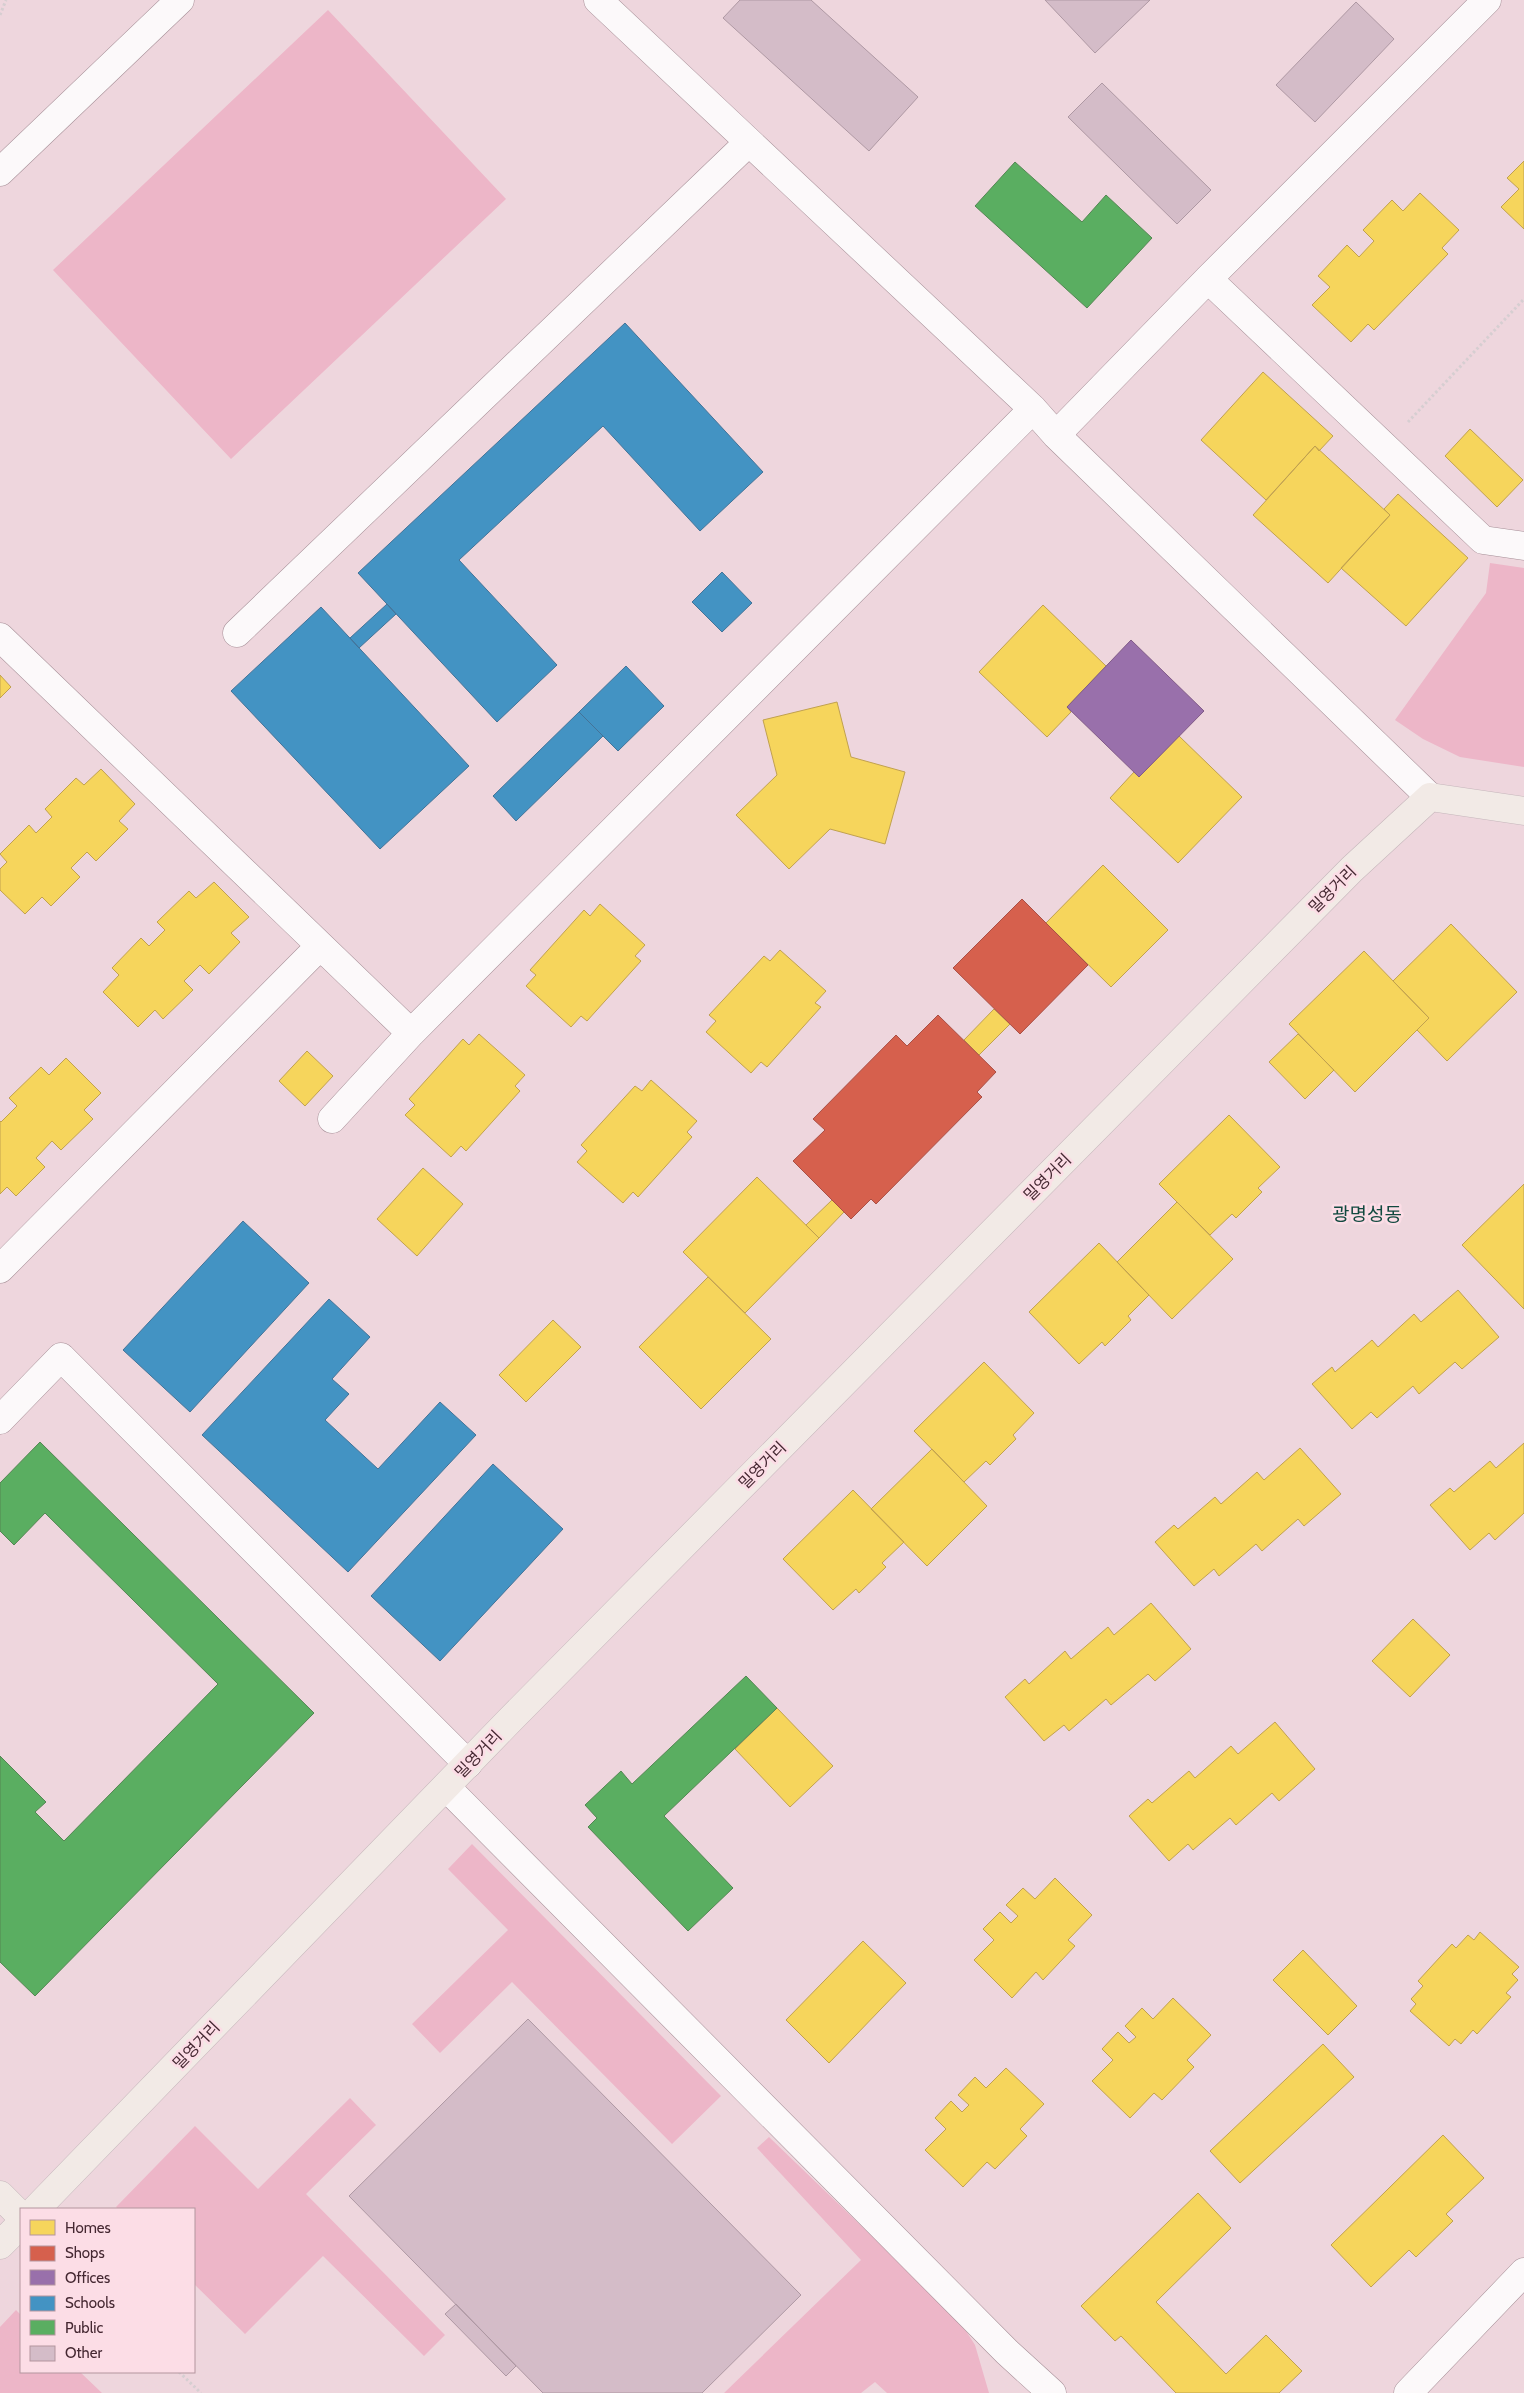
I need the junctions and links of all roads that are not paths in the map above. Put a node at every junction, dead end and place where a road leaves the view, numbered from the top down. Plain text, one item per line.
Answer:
1 (180, 0) edge
2 (598, 0) edge
3 (1487, 0) edge
4 (749, 142) junction
5 (0, 172) edge
6 (1208, 279) junction
7 (1033, 409) junction
8 (1056, 435) junction
9 (1524, 546) edge
10 (237, 633) dead end
11 (0, 637) edge
12 (1430, 797) junction
13 (1524, 811) edge
14 (320, 946) junction
15 (411, 1033) junction
16 (332, 1119) dead end
17 (1, 1266) edge
18 (0, 1420) edge
19 (468, 1764) junction
20 (446, 1786) junction
21 (0, 2196) edge
22 (37, 2208) edge
23 (20, 2215) edge
24 (20, 2225) edge
25 (0, 2246) edge
26 (1524, 2272) edge
27 (1052, 2393) edge
28 (1408, 2393) edge

1 - 5 street
2 - 4 street
3 - 6 street
4 - 7 street
4 - 10 street
6 - 8 street
6 - 9 street
7 - 8 street
7 - 15 street
8 - 12 street
11 - 14 street
12 - 13 main road
12 - 19 main road, 밀영거리
14 - 15 street
14 - 17 street
15 - 16 street
18 - 19 street
19 - 20 main road, 밀영거리
20 - 22 main road, 밀영거리
20 - 27 street
21 - 23 main road
24 - 25 main road
26 - 28 street

